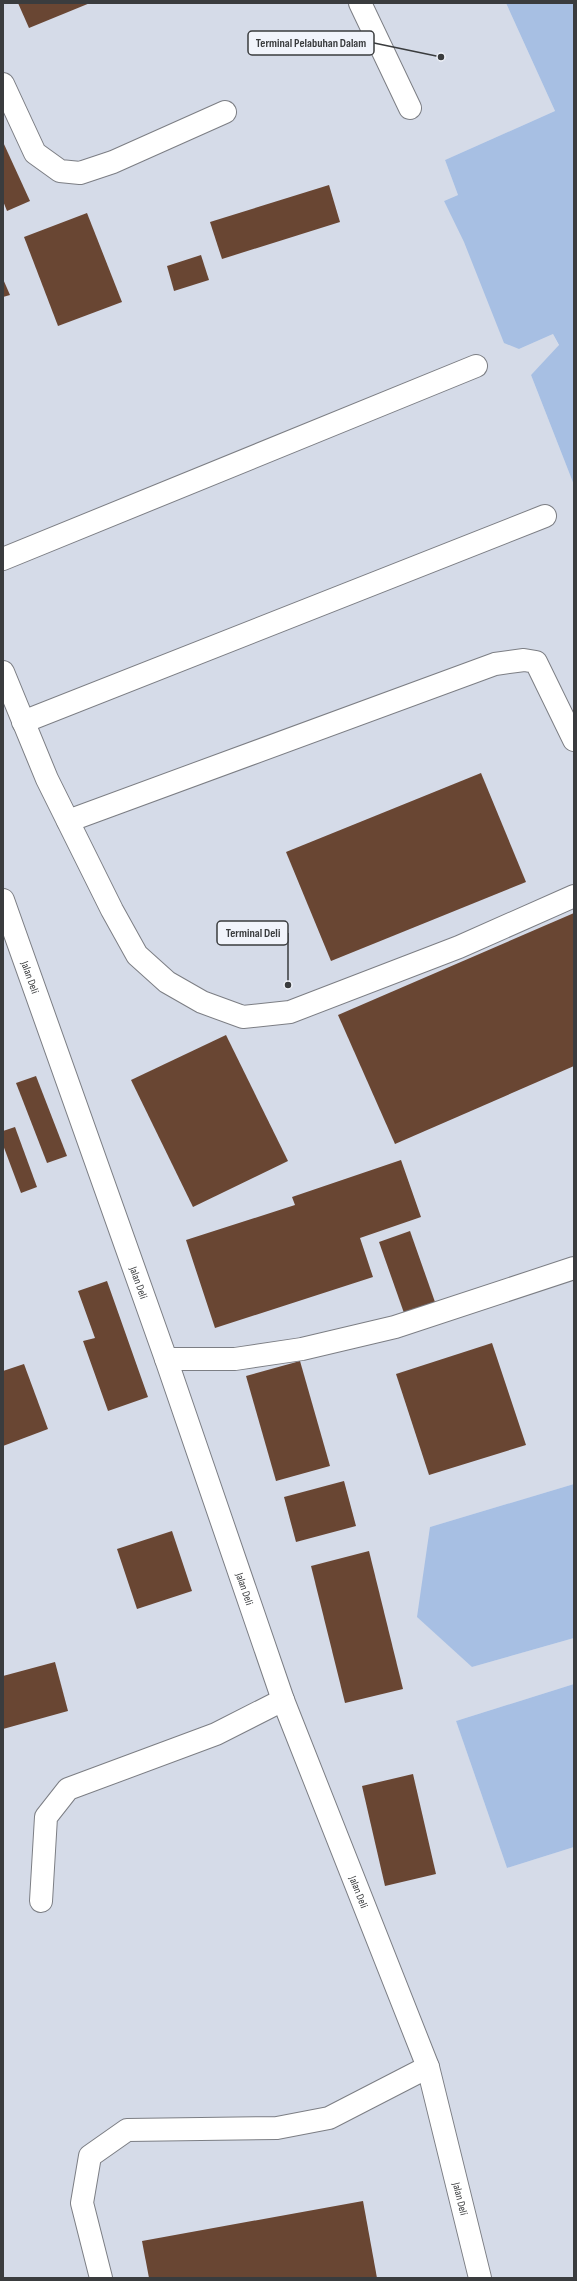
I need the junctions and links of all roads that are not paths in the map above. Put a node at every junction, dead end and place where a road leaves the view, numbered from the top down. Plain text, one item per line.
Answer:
1 (360, 3) edge
2 (3, 84) edge
3 (410, 108) dead end
4 (226, 112) dead end
5 (476, 366) dead end
6 (545, 516) dead end
7 (3, 559) edge
8 (3, 672) edge
9 (23, 722) junction
10 (574, 740) edge
11 (68, 822) junction
12 (574, 896) edge
13 (4, 905) edge
14 (574, 1268) edge
15 (166, 1359) junction
16 (283, 1700) junction
17 (41, 1901) dead end
18 (428, 2067) junction
19 (101, 2278) edge
20 (480, 2278) edge

1 - 3 lane
2 - 4 lane
5 - 7 lane
6 - 9 lane
8 - 9 lane
9 - 11 lane
10 - 11 lane
11 - 12 lane
13 - 15 lane, Jalan Deli
14 - 15 lane
15 - 16 lane, Jalan Deli
16 - 17 lane
16 - 18 lane, Jalan Deli
18 - 19 lane
18 - 20 lane, Jalan Deli

